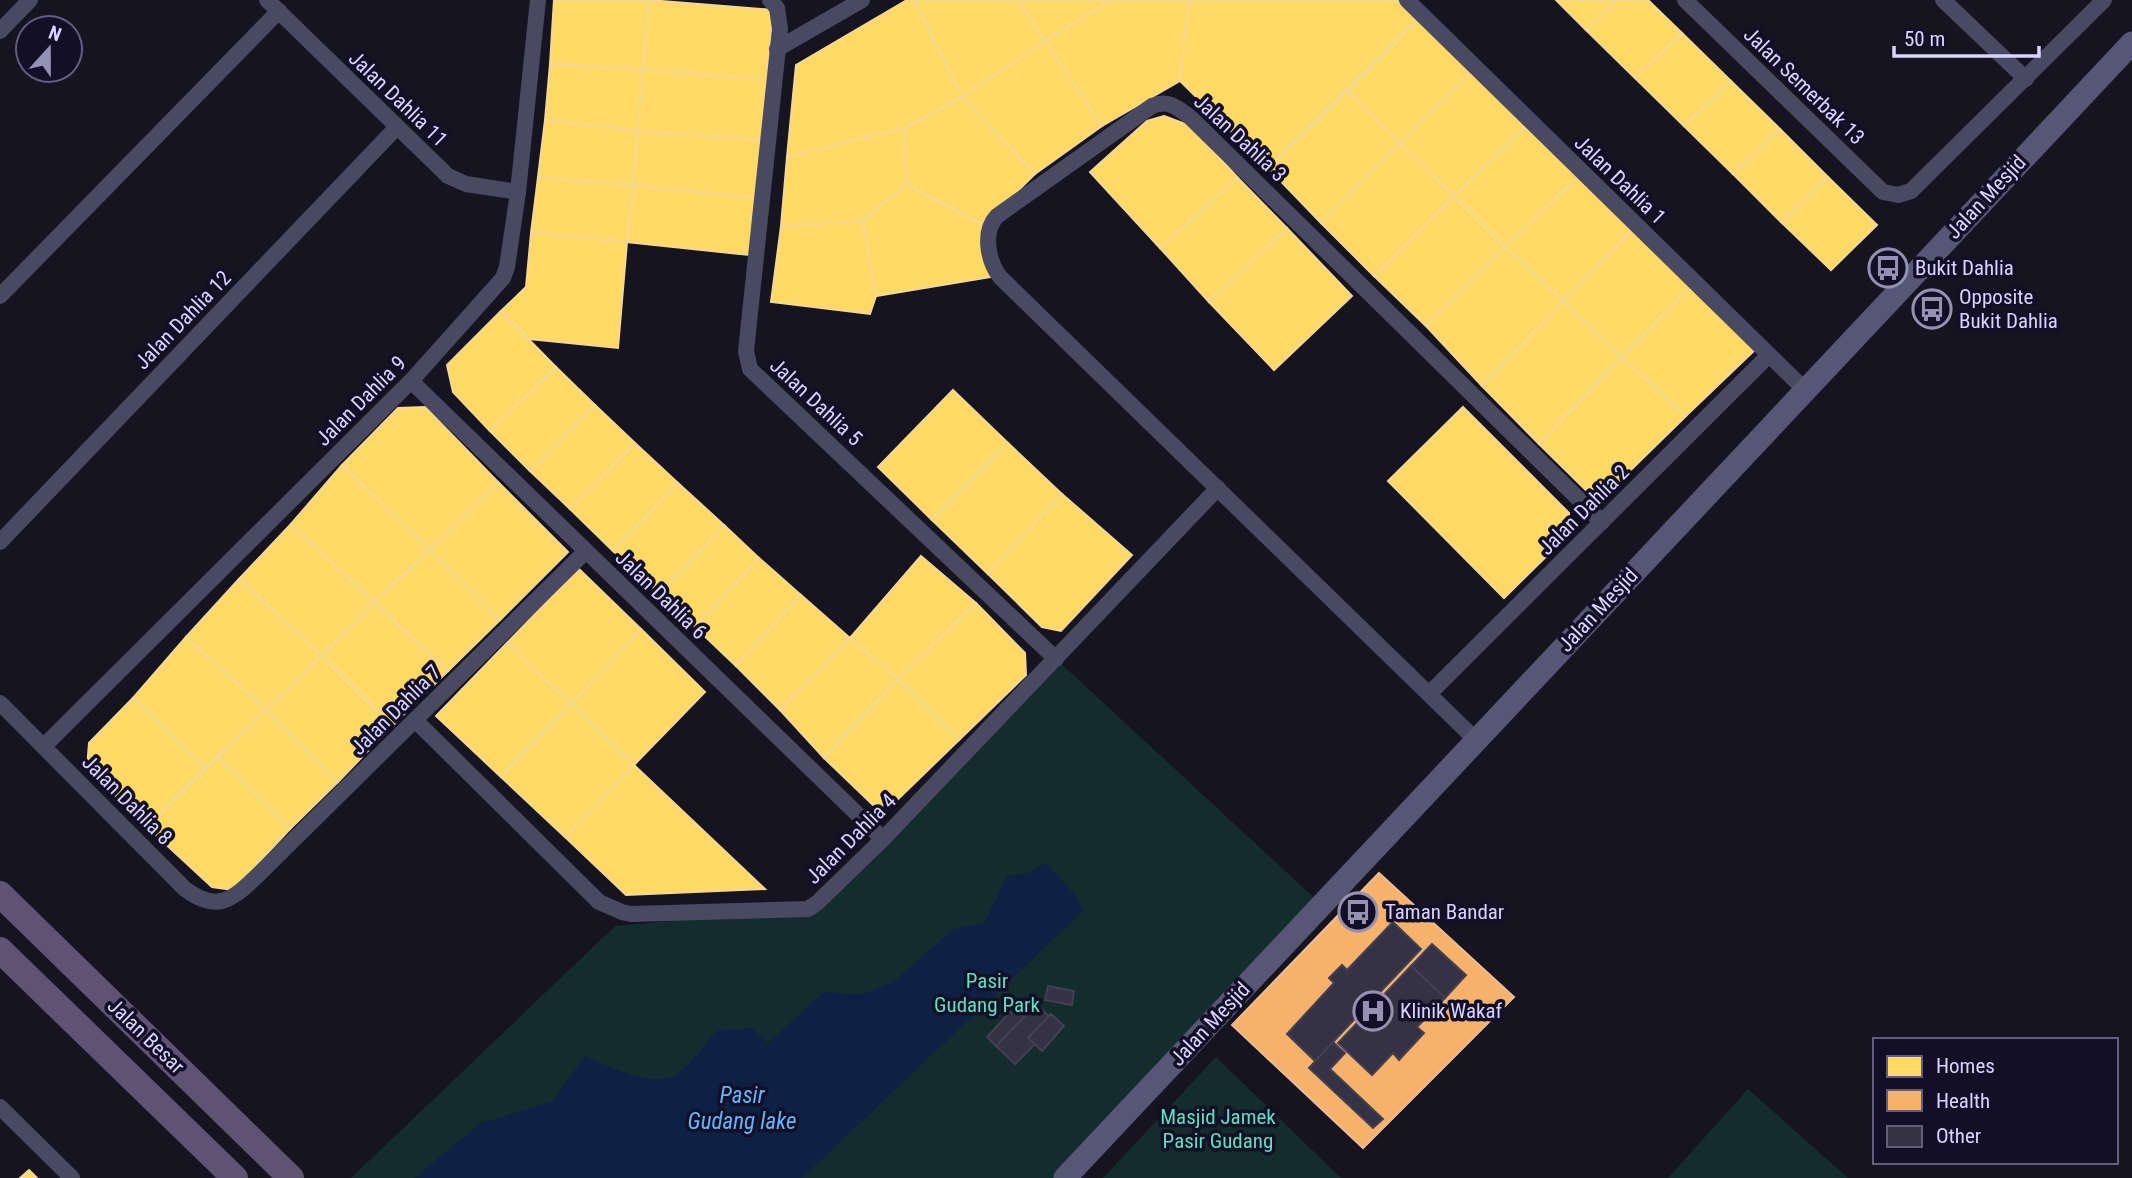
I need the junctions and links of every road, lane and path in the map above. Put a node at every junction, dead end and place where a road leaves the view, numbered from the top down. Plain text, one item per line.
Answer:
1 (30, 0) edge
2 (538, 0) edge
3 (770, 0) edge
4 (862, 0) edge
5 (1406, 0) edge
6 (1685, 0) edge
7 (1943, 0) edge
8 (2104, 0) edge
9 (273, 6) edge
10 (0, 31) edge
11 (2132, 43) edge
12 (777, 49) junction
13 (2026, 79) junction
14 (397, 127) junction
15 (518, 192) junction
16 (0, 296) edge
17 (1769, 355) junction
18 (411, 381) junction
19 (1804, 389) junction
20 (1218, 488) junction
21 (1602, 522) junction
22 (0, 542) edge
23 (586, 551) junction
24 (1056, 659) junction
25 (1429, 694) junction
26 (0, 703) edge
27 (415, 720) junction
28 (1476, 740) junction
29 (44, 747) junction
30 (883, 839) junction
31 (0, 894) edge
32 (235, 897) joint
33 (0, 950) edge
34 (0, 1107) edge
35 (12, 1119) junction
36 (0, 1132) edge
37 (72, 1178) edge
38 (235, 1178) edge
39 (291, 1178) edge
40 (1065, 1178) edge

1 - 10 street
2 - 15 street, Jalan Dahlia 9
3 - 12 street, Jalan Dahlia 5
4 - 12 street
5 - 17 street, Jalan Dahlia 1
6 - 13 street, Jalan Semerbak 13
7 - 13 street
8 - 13 street
9 - 14 street, Jalan Dahlia 11
9 - 16 street
11 - 19 main road, Jalan Mesjid
12 - 24 street, Jalan Dahlia 5
14 - 15 street, Jalan Dahlia 11
14 - 22 street, Jalan Dahlia 12
15 - 18 street, Jalan Dahlia 9
17 - 19 street, Jalan Dahlia 1
17 - 21 street, Jalan Dahlia 2
18 - 23 street, Jalan Dahlia 6
18 - 29 street, Jalan Dahlia 9
19 - 28 main road, Jalan Mesjid
20 - 21 street, Jalan Dahlia 3
20 - 24 street, Jalan Dahlia 4
20 - 25 street
21 - 25 street, Jalan Dahlia 2
23 - 27 street, Jalan Dahlia 7
23 - 30 street, Jalan Dahlia 6
24 - 30 street, Jalan Dahlia 4
25 - 28 street
26 - 29 street, Jalan Dahlia 8
27 - 30 street, Jalan Dahlia 4
27 - 32 street, Jalan Dahlia 7
28 - 40 main road, Jalan Mesjid
29 - 32 street, Jalan Dahlia 8
31 - 39 main road, Jalan Besar
33 - 38 main road, Jalan Besar
34 - 35 street
35 - 36 street
35 - 37 street

